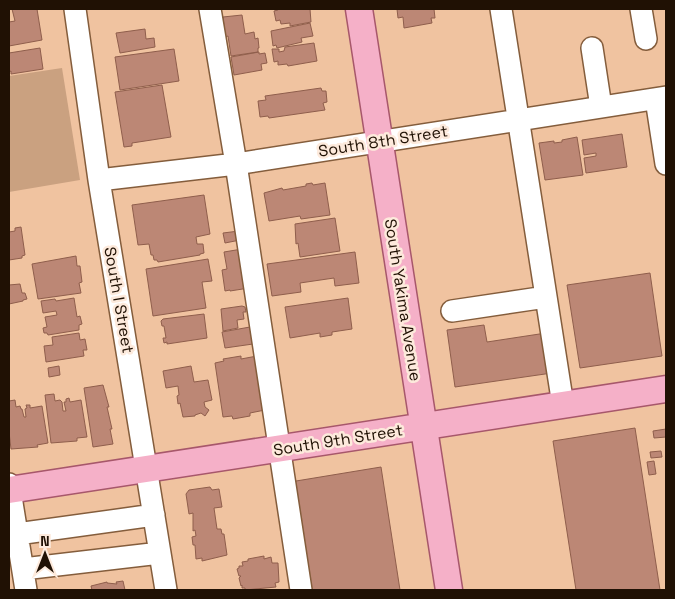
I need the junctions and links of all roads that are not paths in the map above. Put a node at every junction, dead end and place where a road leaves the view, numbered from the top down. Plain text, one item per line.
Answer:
1 (75, 9) edge
2 (210, 9) edge
3 (359, 9) edge
4 (502, 9) edge
5 (641, 9) edge
6 (646, 38) dead end
7 (592, 48) dead end
8 (661, 98) edge
9 (601, 107) junction
10 (519, 120) junction
11 (379, 142) junction
12 (236, 164) junction
13 (666, 164) edge
14 (99, 180) junction
15 (546, 297) junction
16 (452, 311) dead end
17 (666, 389) edge
18 (564, 405) junction
19 (423, 426) junction
20 (279, 448) junction
21 (147, 469) junction
22 (9, 488) edge
23 (154, 515) junction
24 (17, 534) junction
25 (160, 553) junction
26 (23, 569) junction
27 (26, 590) edge
28 (166, 590) edge
29 (301, 590) edge
30 (448, 590) edge

1 - 14 street, South I Street
2 - 12 street
3 - 11 main road, South Yakima Avenue
4 - 10 street
5 - 6 street
7 - 9 street
8 - 9 street, South 8th Street
8 - 13 street
9 - 10 street, South 8th Street
10 - 11 street, South 8th Street
10 - 15 street
11 - 12 street, South 8th Street
11 - 19 main road, South Yakima Avenue
12 - 14 street, South 8th Street
12 - 20 street
14 - 21 street, South I Street
15 - 16 street
15 - 18 street
17 - 18 main road, South 9th Street
18 - 19 main road, South 9th Street
19 - 20 main road, South 9th Street
19 - 30 main road, South Yakima Avenue
20 - 21 main road, South 9th Street
20 - 29 street
21 - 22 main road, South 9th Street
21 - 23 street, South I Street
22 - 24 street
23 - 24 street
23 - 25 street, South I Street
24 - 26 street
25 - 26 street
25 - 28 street, South I Street
26 - 27 street

